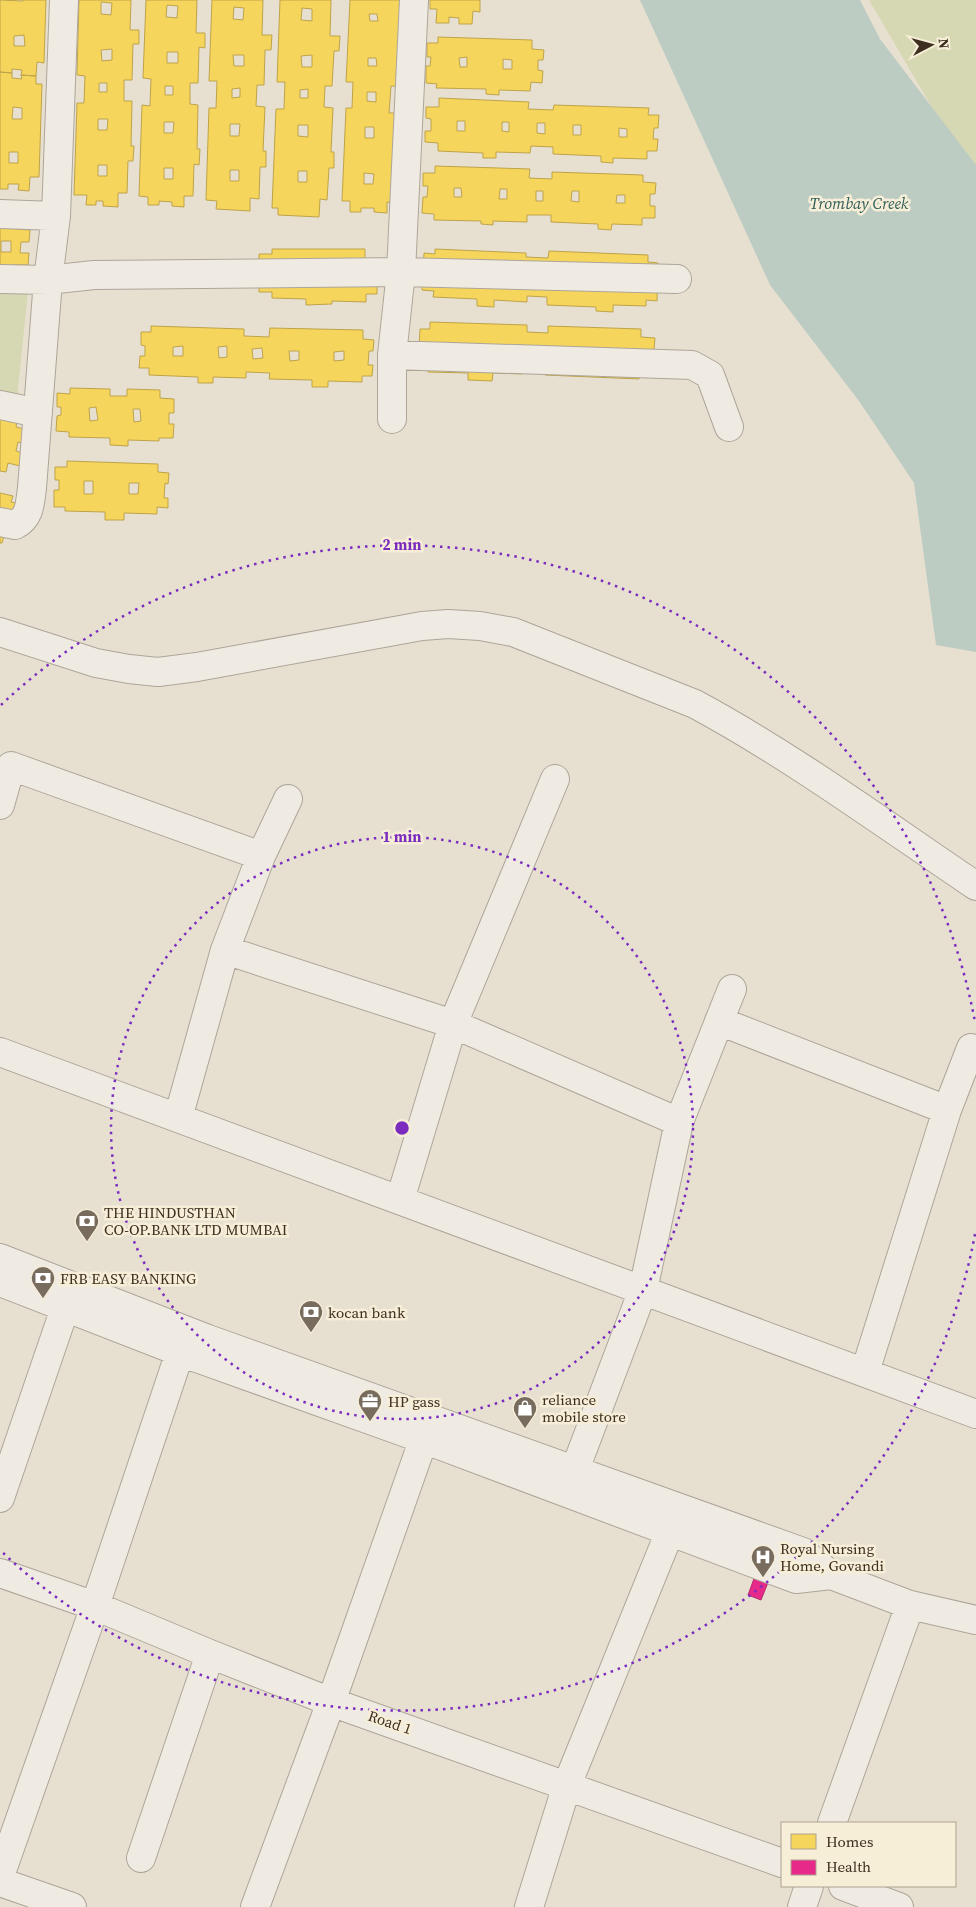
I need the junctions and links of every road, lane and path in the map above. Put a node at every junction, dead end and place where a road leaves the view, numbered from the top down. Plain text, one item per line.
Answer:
1 (64, 0) edge
2 (414, 0) edge
3 (0, 214) edge
4 (56, 216) junction
5 (401, 272) junction
6 (0, 279) edge
7 (677, 279) dead end
8 (48, 280) junction
9 (392, 355) junction
10 (0, 405) edge
11 (38, 412) junction
12 (392, 419) dead end
13 (729, 427) dead end
14 (0, 522) edge
15 (0, 632) edge
16 (555, 779) dead end
17 (288, 800) dead end
18 (0, 805) edge
19 (262, 856) junction
20 (976, 886) edge
21 (225, 950) junction
22 (732, 989) dead end
23 (719, 1021) junction
24 (453, 1024) junction
25 (972, 1048) dead end
26 (0, 1052) edge
27 (947, 1110) junction
28 (178, 1118) junction
29 (679, 1122) junction
30 (400, 1200) junction
31 (0, 1258) edge
32 (0, 1282) edge
33 (643, 1290) junction
34 (65, 1308) junction
35 (180, 1352) junction
36 (865, 1372) junction
37 (976, 1414) edge
38 (427, 1429) junction
39 (570, 1482) junction
40 (0, 1498) edge
41 (675, 1520) junction
42 (0, 1573) edge
43 (910, 1605) junction
44 (95, 1606) junction
45 (976, 1620) edge
46 (210, 1654) junction
47 (331, 1702) junction
48 (567, 1785) junction
49 (832, 1822) edge
50 (141, 1858) dead end
51 (781, 1863) edge
52 (0, 1876) edge
53 (0, 1882) edge
54 (809, 1887) edge
55 (846, 1887) edge
56 (72, 1907) edge
57 (255, 1907) edge
58 (529, 1907) edge
59 (802, 1907) edge
60 (899, 1907) edge

1 - 4 street
2 - 5 street
3 - 4 street
4 - 8 street
5 - 7 street
5 - 8 street
5 - 9 street
6 - 8 street
8 - 11 street
9 - 12 street
9 - 13 street
10 - 11 street
11 - 14 street
15 - 20 street
16 - 24 street
17 - 19 street
18 - 19 street
19 - 21 street
21 - 24 street
21 - 28 street
22 - 23 street
23 - 27 street
23 - 29 street
24 - 29 street
24 - 30 street
25 - 27 street
26 - 28 street
27 - 36 street
28 - 30 street
29 - 33 street
30 - 33 street
31 - 38 street
32 - 34 street
33 - 36 street
33 - 39 street
34 - 35 street
34 - 40 street
35 - 38 street
35 - 44 street
36 - 37 street
38 - 39 street
38 - 47 street
39 - 41 street
41 - 43 street
41 - 48 street
42 - 44 street, Road 1
43 - 45 street
43 - 49 street
44 - 46 street, Road 1
44 - 52 street
46 - 47 street, Road 1
46 - 50 street
47 - 48 street, Road 1
47 - 57 street
48 - 51 street, Road 1
48 - 58 street
53 - 56 street
54 - 59 street
55 - 60 street

